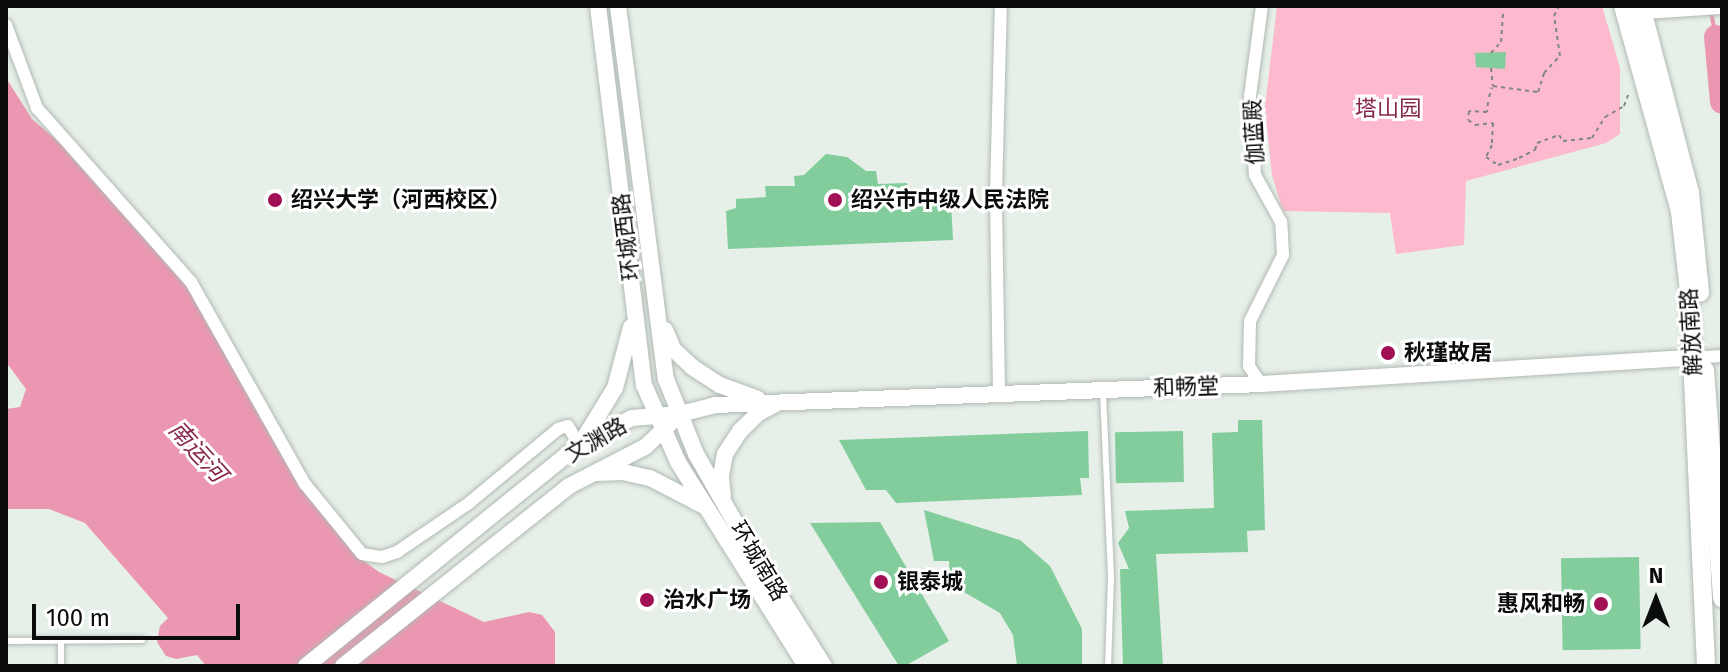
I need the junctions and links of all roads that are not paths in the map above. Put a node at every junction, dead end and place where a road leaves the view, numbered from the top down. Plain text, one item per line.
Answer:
1 (598, 6) edge
2 (618, 6) edge
3 (1001, 6) edge
4 (1262, 6) edge
5 (1719, 6) edge
6 (1673, 7) edge
7 (1633, 8) edge
8 (6, 25) edge
9 (655, 295) junction
10 (633, 297) junction
11 (1706, 357) edge
12 (1261, 384) junction
13 (1103, 390) junction
14 (999, 393) junction
15 (779, 403) junction
16 (680, 414) junction
17 (660, 423) junction
18 (579, 445) junction
19 (696, 454) joint
20 (678, 462) joint
21 (591, 473) junction
22 (705, 507) junction
23 (730, 514) junction
24 (1722, 598) edge
25 (61, 640) junction
26 (142, 640) dead end
27 (6, 641) edge
28 (61, 666) edge
29 (306, 666) edge
30 (343, 666) edge
31 (806, 666) edge
32 (824, 666) edge
33 (1108, 666) edge
34 (1706, 666) edge

1 - 10 main road, 环城西路
2 - 9 main road, 环城西路
3 - 14 street
4 - 12 street, 伽蓝殿
5 - 6 main road
6 - 7 main road
7 - 11 main road, 解放南路
8 - 18 street
9 - 15 main road
9 - 16 main road, 环城西路
10 - 17 main road, 环城西路
10 - 18 main road
11 - 12 main road, 和畅堂
11 - 24 main road, 解放南路
11 - 34 main road, 解放南路
12 - 13 main road, 和畅堂
13 - 14 main road, 和畅堂
13 - 33 lane
14 - 15 main road, 和畅堂
15 - 16 main road, 和畅堂
15 - 23 main road
16 - 17 main road, 文渊路
16 - 19 main road, 环城西路
17 - 18 main road, 文渊路
17 - 20 main road, 环城西路
17 - 21 main road, 文渊路
18 - 29 main road, 文渊路
19 - 23 main road, 环城南路
20 - 22 main road, 环城南路
21 - 22 main road
21 - 30 main road, 文渊路
22 - 31 main road, 环城南路
23 - 32 main road, 环城南路
25 - 26 lane
25 - 27 lane
25 - 28 lane

